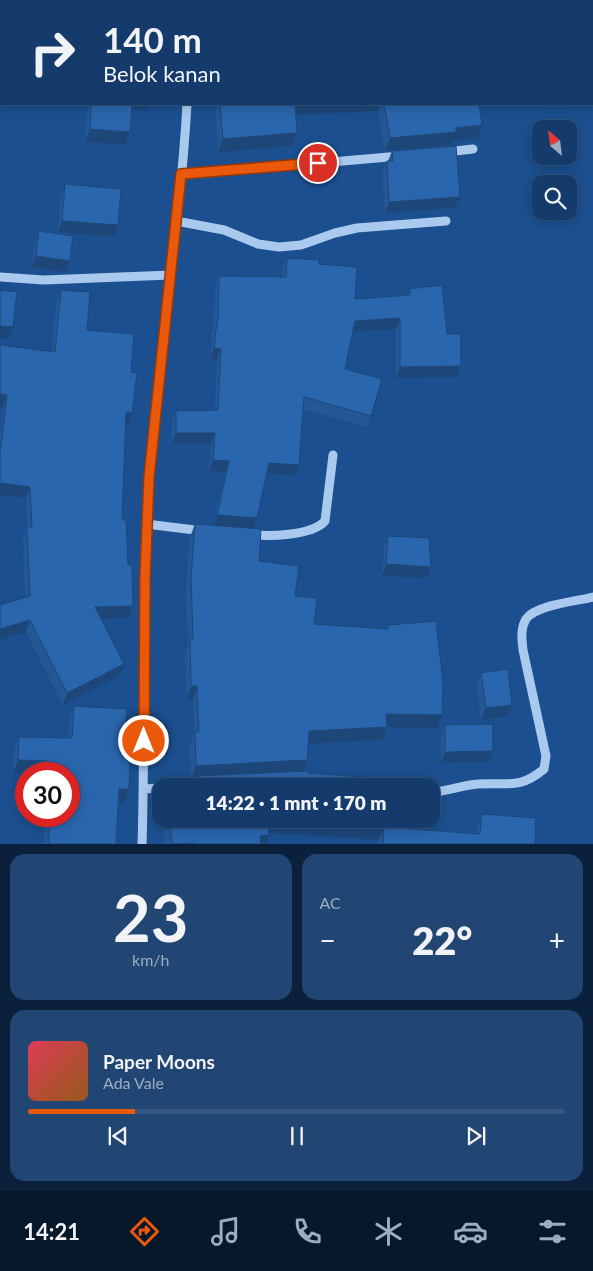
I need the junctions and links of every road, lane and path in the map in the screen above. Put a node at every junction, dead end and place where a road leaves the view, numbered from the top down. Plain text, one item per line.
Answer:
1 (186, 105) edge
2 (473, 149) dead end
3 (434, 153) edge
4 (405, 155) edge
5 (181, 174) junction
6 (176, 221) junction
7 (446, 221) dead end
8 (171, 275) junction
9 (0, 278) edge
10 (333, 456) dead end
11 (146, 524) junction
12 (210, 532) edge
13 (234, 533) edge
14 (593, 597) edge
15 (144, 789) junction
16 (152, 789) edge
17 (440, 790) edge
18 (142, 844) edge

1 - 5 street
2 - 3 street
4 - 5 street
5 - 6 street
6 - 7 street
6 - 8 street
8 - 9 street
8 - 11 street
10 - 13 street
11 - 12 street
11 - 15 street
14 - 17 street
15 - 16 street
15 - 18 street

